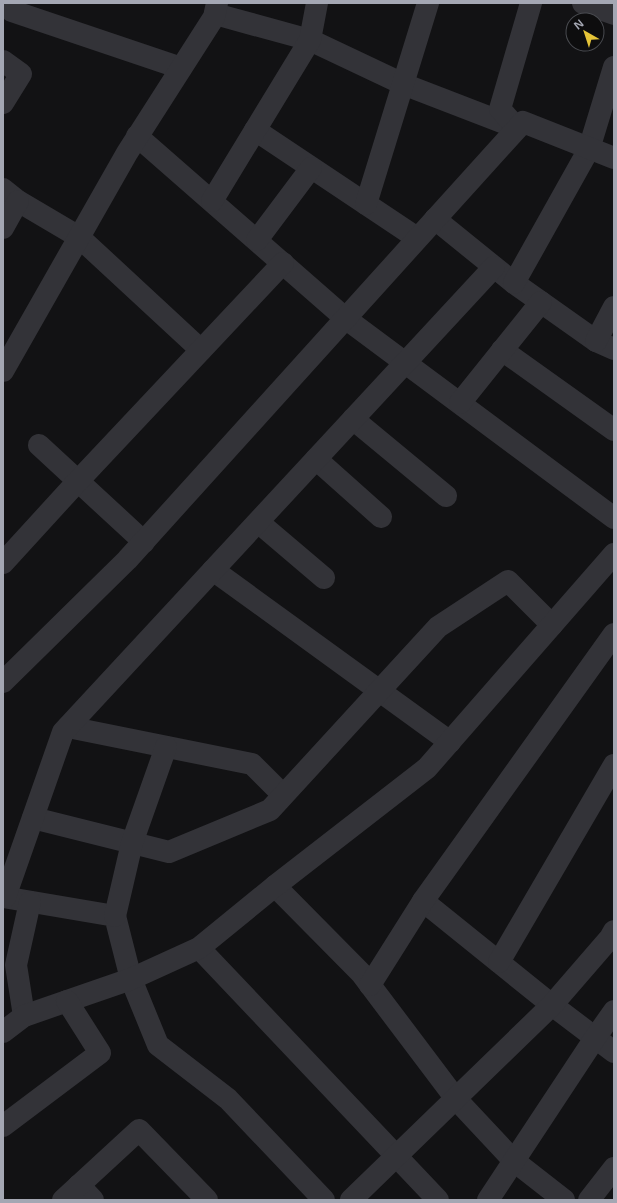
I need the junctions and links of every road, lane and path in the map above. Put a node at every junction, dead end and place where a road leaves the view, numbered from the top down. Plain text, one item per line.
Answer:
1 (317, 3) edge
2 (428, 3) edge
3 (530, 3) edge
4 (583, 3) edge
5 (216, 9) edge
6 (12, 11) dead end
7 (614, 14) edge
8 (310, 40) junction
9 (3, 62) edge
10 (614, 67) edge
11 (181, 68) junction
12 (403, 84) junction
13 (3, 103) edge
14 (517, 128) junction
15 (255, 130) junction
16 (138, 136) junction
17 (589, 149) junction
18 (614, 158) edge
19 (311, 168) junction
20 (11, 195) edge
21 (212, 201) junction
22 (366, 204) junction
23 (435, 219) junction
24 (3, 228) edge
25 (80, 237) junction
26 (417, 238) junction
27 (257, 240) junction
28 (283, 263) junction
29 (494, 267) junction
30 (514, 283) junction
31 (541, 302) junction
32 (614, 307) edge
33 (345, 318) junction
34 (605, 345) edge
35 (201, 350) junction
36 (502, 350) junction
37 (405, 363) junction
38 (3, 371) edge
39 (460, 403) junction
40 (353, 419) junction
41 (614, 430) edge
42 (39, 445) dead end
43 (316, 459) junction
44 (78, 481) junction
45 (446, 496) dead end
46 (381, 517) dead end
47 (614, 518) edge
48 (258, 522) junction
49 (144, 542) junction
50 (614, 554) edge
51 (3, 563) edge
52 (214, 570) junction
53 (324, 578) dead end
54 (552, 625) junction
55 (614, 634) edge
56 (3, 682) edge
57 (380, 690) junction
58 (68, 727) junction
59 (450, 742) junction
60 (166, 747) junction
61 (614, 765) edge
62 (283, 795) junction
63 (33, 818) junction
64 (132, 843) junction
65 (275, 886) junction
66 (4, 897) edge
67 (423, 901) junction
68 (30, 902) junction
69 (115, 916) junction
70 (614, 931) edge
71 (199, 948) junction
72 (499, 962) junction
73 (131, 978) junction
74 (370, 985) junction
75 (67, 1001) junction
76 (552, 1005) junction
77 (614, 1011) edge
78 (24, 1016) junction
79 (3, 1032) edge
80 (595, 1038) junction
81 (614, 1052) edge
82 (456, 1099) junction
83 (3, 1126) edge
84 (396, 1156) junction
85 (514, 1161) junction
86 (614, 1168) edge
87 (86, 1193) edge
88 (63, 1200) edge
89 (206, 1200) edge
90 (324, 1200) edge
91 (351, 1200) edge
92 (438, 1200) edge
93 (488, 1200) edge
94 (564, 1200) edge
95 (589, 1200) edge

1 - 8 street
2 - 12 street
3 - 14 street
4 - 7 street
5 - 8 street
5 - 11 street
6 - 11 street
8 - 12 street
8 - 15 street
9 - 13 street
10 - 17 street
11 - 16 street
12 - 14 street
12 - 22 street
14 - 17 street
14 - 23 street
15 - 19 street
15 - 21 street
16 - 21 street
16 - 25 street
17 - 18 street
17 - 30 street
19 - 22 street
19 - 27 street
20 - 24 street
20 - 25 street
21 - 27 street
22 - 26 street
23 - 26 street
23 - 29 street
25 - 35 street
25 - 38 street
26 - 33 street
27 - 28 street
28 - 33 street
28 - 35 street
29 - 30 street
29 - 37 street
30 - 31 street
31 - 34 street
31 - 36 street
32 - 34 street
33 - 37 street
33 - 49 street
35 - 44 street
36 - 39 street
36 - 41 street
37 - 39 street
37 - 40 street
39 - 47 street
40 - 43 street
40 - 45 street
42 - 44 street
43 - 46 street
43 - 48 street
44 - 49 street
44 - 51 street
48 - 52 street
48 - 53 street
49 - 56 street
50 - 54 street
52 - 57 street
52 - 58 street
54 - 57 street
54 - 59 street
55 - 67 street
57 - 59 street
57 - 62 street
58 - 60 street
58 - 63 street
59 - 65 street
60 - 62 street
60 - 64 street
61 - 72 street
62 - 64 street
63 - 64 street
63 - 66 street
64 - 69 street
65 - 71 street
65 - 74 street
66 - 68 street
67 - 72 street
67 - 74 street
68 - 69 street
68 - 78 street
69 - 73 street
70 - 76 street
71 - 73 street
71 - 84 street
72 - 76 street
73 - 75 street
73 - 90 street
74 - 82 street
75 - 78 street
75 - 83 street
76 - 80 street
76 - 82 street
77 - 80 street
78 - 79 street
80 - 81 street
80 - 85 street
82 - 84 street
82 - 85 street
84 - 91 street
84 - 92 street
85 - 93 street
85 - 94 street
86 - 95 street
87 - 88 street
87 - 89 street

